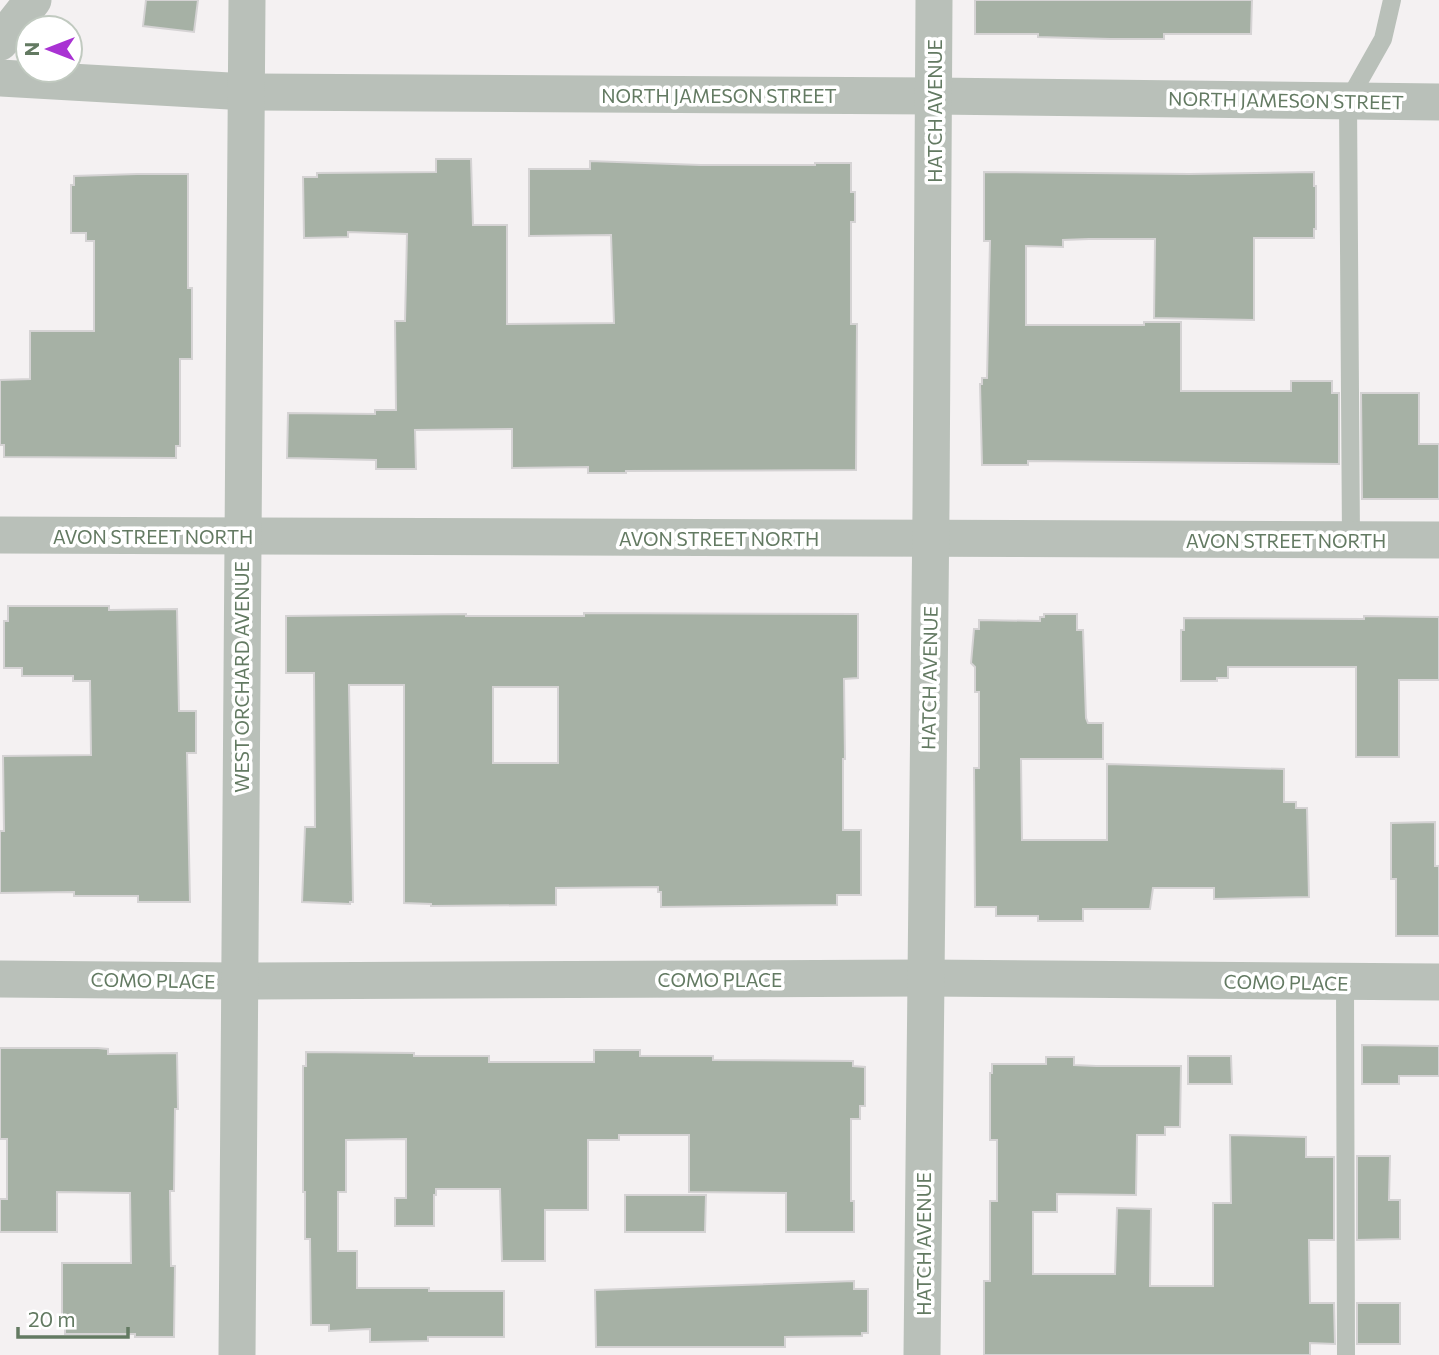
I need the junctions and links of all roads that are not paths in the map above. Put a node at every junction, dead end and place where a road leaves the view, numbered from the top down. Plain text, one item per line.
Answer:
1 (33, 0) edge
2 (247, 0) edge
3 (934, 0) edge
4 (1392, 0) edge
5 (0, 42) edge
6 (0, 78) edge
7 (247, 92) junction
8 (934, 96) junction
9 (1348, 101) junction
10 (1439, 102) edge
11 (0, 535) edge
12 (242, 536) junction
13 (930, 539) junction
14 (1351, 540) junction
15 (1439, 540) edge
16 (925, 978) junction
17 (0, 979) edge
18 (238, 981) junction
19 (1439, 982) edge
20 (1345, 983) junction
21 (237, 1355) edge
22 (922, 1355) edge
23 (1346, 1355) edge

1 - 5 street
2 - 7 street, WEST ORCHARD AVENUE
3 - 8 street, HATCH AVENUE
4 - 9 lane
6 - 7 street, NORTH JAMESON STREET
7 - 8 street, NORTH JAMESON STREET
7 - 12 street, WEST ORCHARD AVENUE
8 - 9 street, NORTH JAMESON STREET
8 - 13 street, HATCH AVENUE
9 - 10 street, NORTH JAMESON STREET
9 - 14 lane
11 - 12 street, AVON STREET NORTH
12 - 13 street, AVON STREET NORTH
12 - 18 street, WEST ORCHARD AVENUE
13 - 14 street, AVON STREET NORTH
13 - 16 street, HATCH AVENUE
14 - 15 street, AVON STREET NORTH
16 - 18 street, COMO PLACE
16 - 20 street, COMO PLACE
16 - 22 street, HATCH AVENUE
17 - 18 street, COMO PLACE
18 - 21 street, WEST ORCHARD AVENUE
19 - 20 street, COMO PLACE
20 - 23 lane

